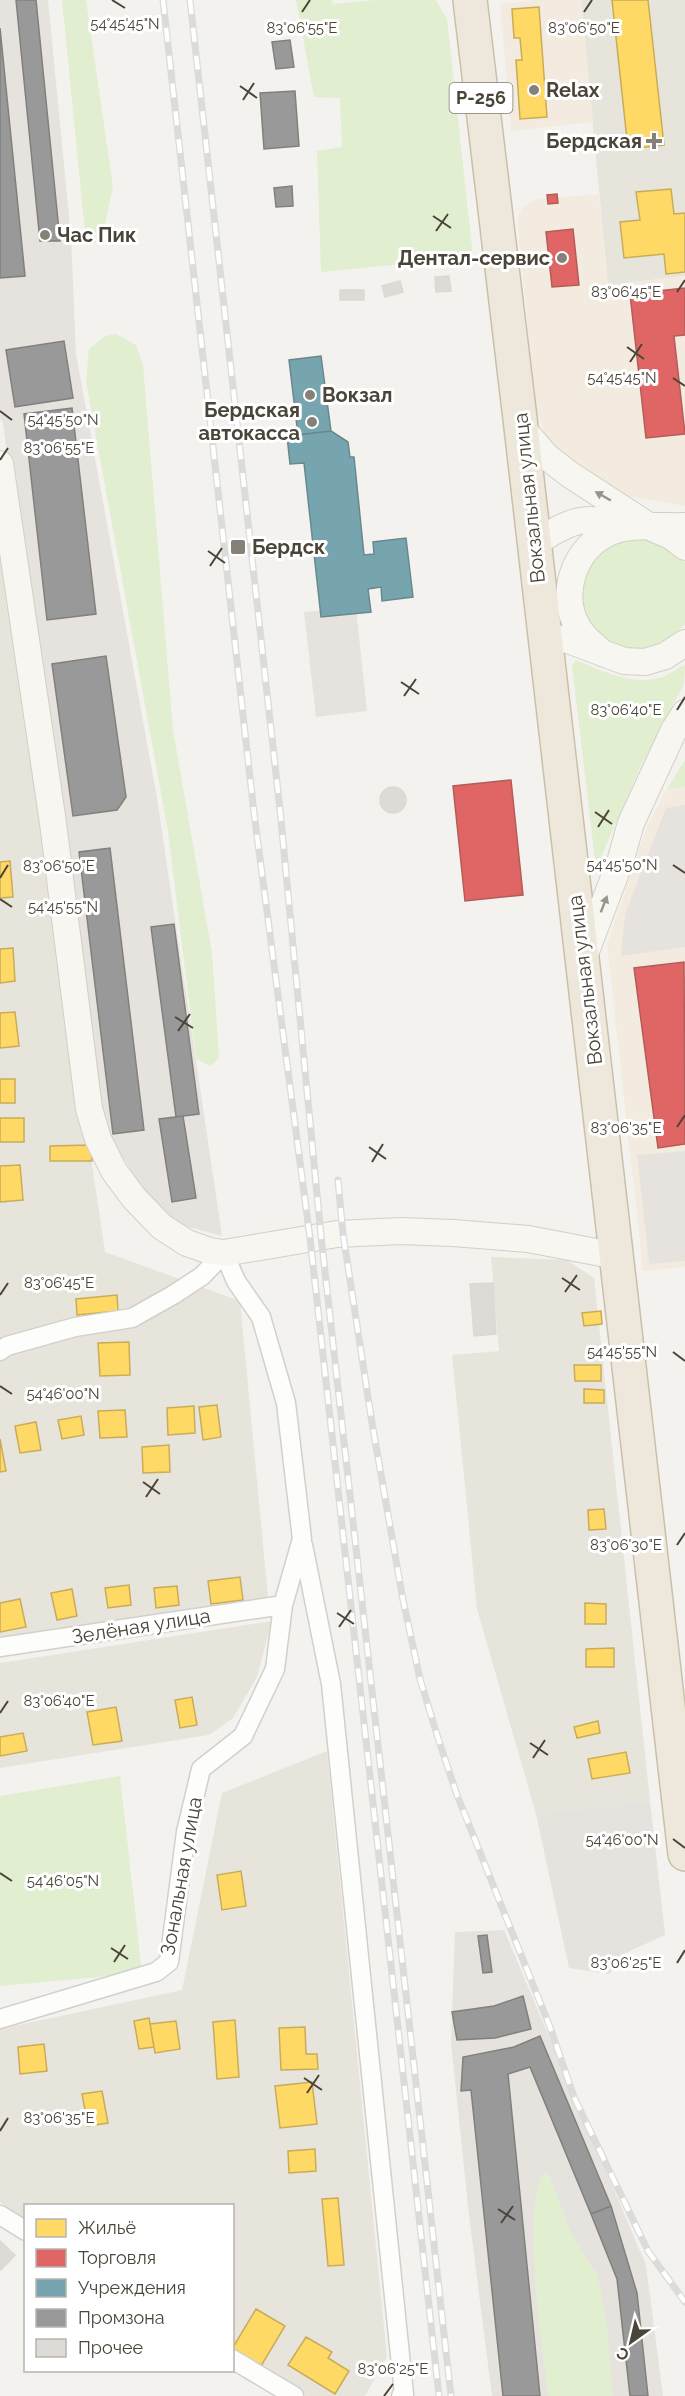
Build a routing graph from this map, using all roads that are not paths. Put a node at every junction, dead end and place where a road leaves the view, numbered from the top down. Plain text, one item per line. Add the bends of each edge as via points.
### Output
1 (470, 0) edge
2 (521, 427) junction
3 (0, 464) edge
4 (685, 526) edge
5 (626, 527) junction
6 (652, 528) junction
7 (534, 544) junction
8 (685, 547) edge
9 (552, 633) junction
10 (684, 643) edge
11 (604, 654) junction
12 (685, 713) edge
13 (583, 959) junction
14 (224, 1253) junction
15 (617, 1256) junction
16 (2, 1347) edge
17 (302, 1539) junction
18 (283, 1605) junction
19 (0, 1647) edge
20 (685, 1854) edge
21 (0, 2019) edge
22 (0, 2215) edge
23 (24, 2230) edge
24 (234, 2360) edge
25 (294, 2396) edge
26 (401, 2396) edge

1 - 2 highway, Вокзальная улица / Р-256
6 -> 2 street via 569,474 546,456
2 - 7 highway, Вокзальная улица / Р-256
3 - 14 street via 53,823 89,1109 114,1171 134,1198 162,1227 187,1243
4 - 6 street
5 - 6 street
5 - 7 street via 606,520 583,519 557,528
5 - 11 street via 592,543 572,574 569,592 578,628
6 - 8 street
7 - 9 highway, Вокзальная улица / Р-256
9 - 11 street
9 - 13 highway, Вокзальная улица / Р-256
10 - 11 street via 665,656 645,662 624,661
13 -> 12 street via 631,824
13 - 15 highway, Вокзальная улица / Р-256
14 - 15 street via 329,1235 401,1231 528,1239
14 - 16 street via 202,1276 132,1318 75,1327
14 - 17 street via 236,1281 261,1317 286,1403
15 - 20 highway, Вокзальная улица / Р-256
17 - 18 street, Зональная улица
17 - 26 street via 331,1684 404,2394
18 - 19 street, Зелёная улица
18 - 21 street, Зональная улица via 275,1669 243,1736 201,1769 186,1832 169,1962 156,1972
22 - 23 street
24 - 25 street

